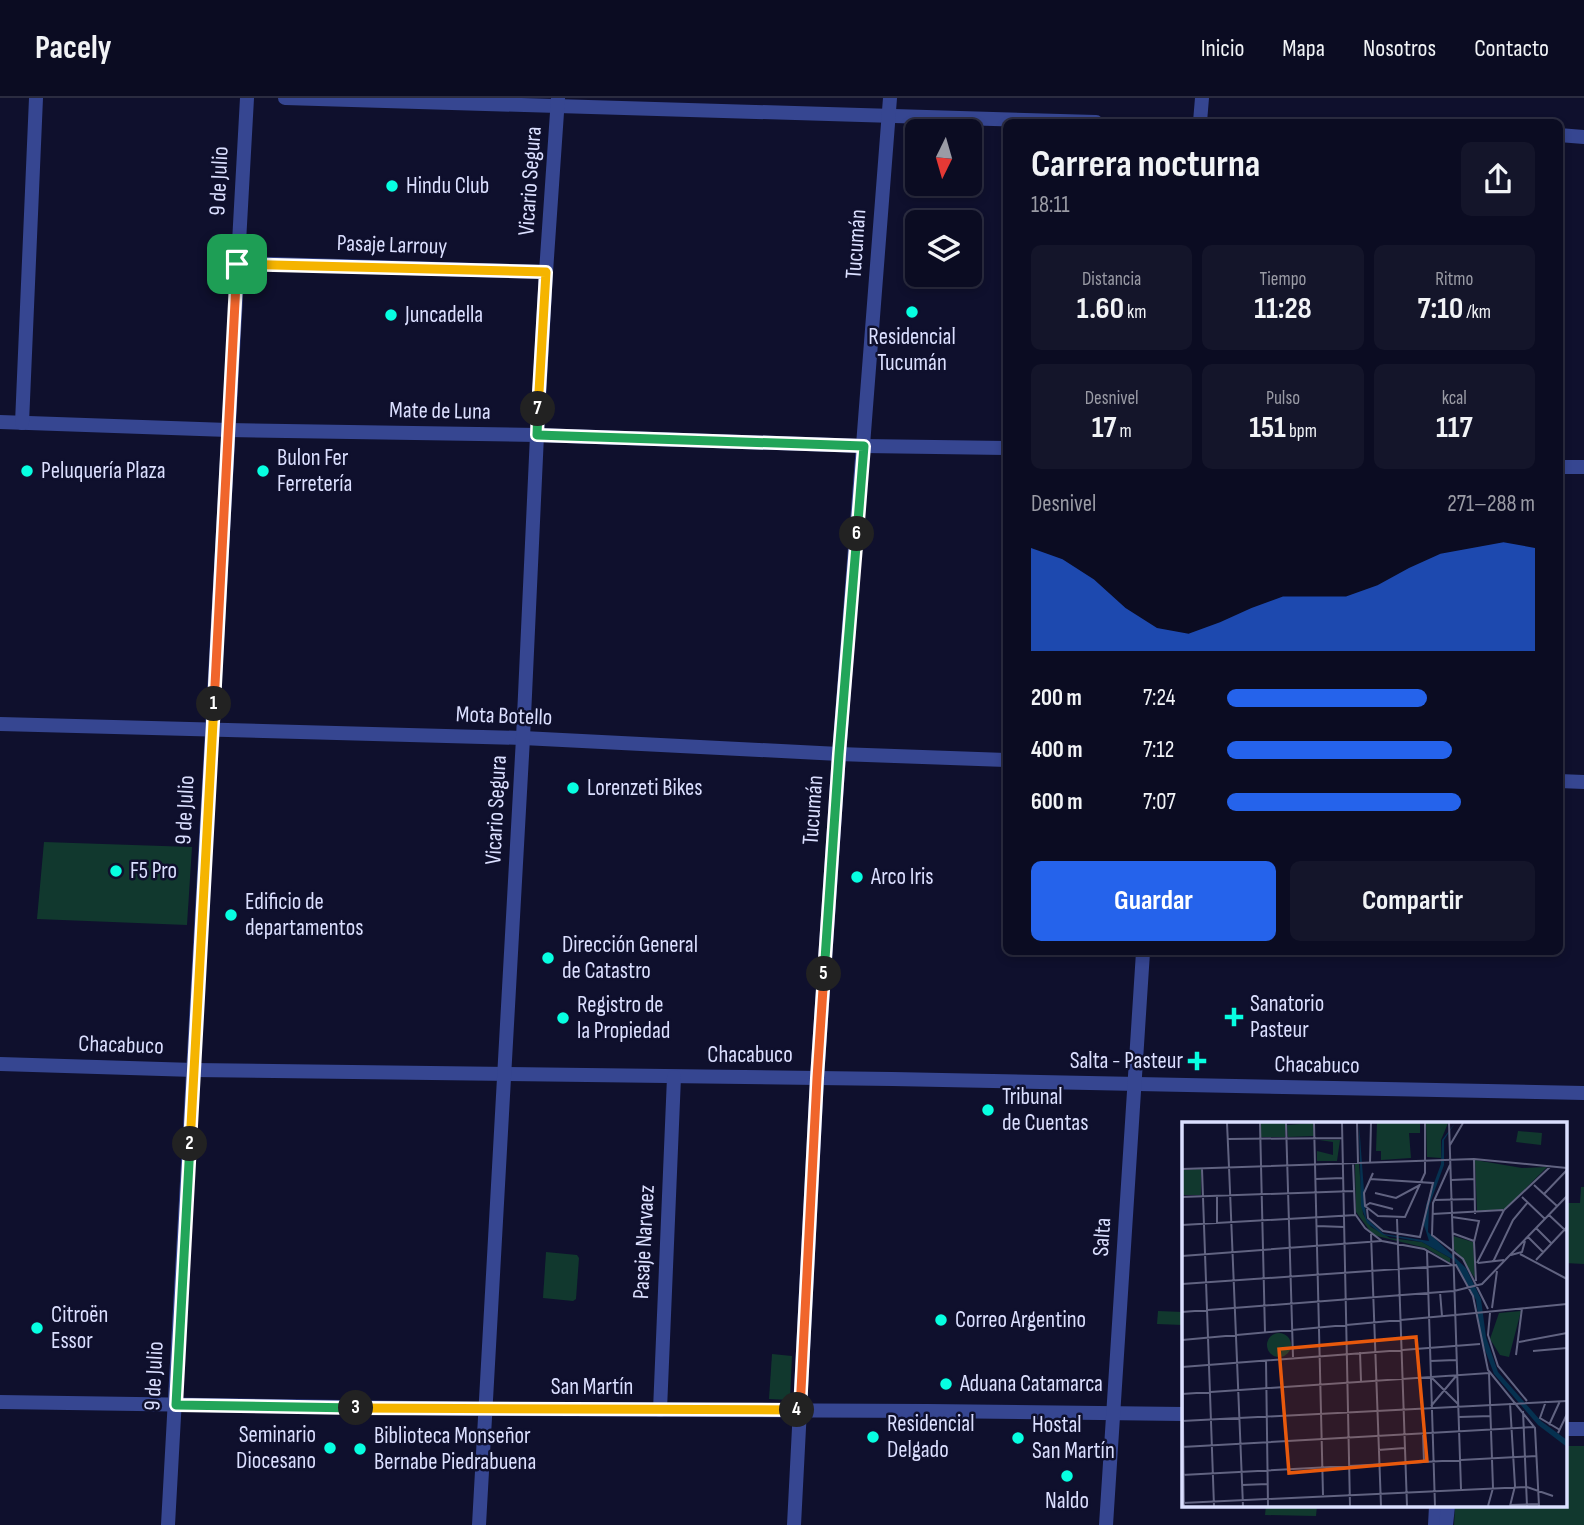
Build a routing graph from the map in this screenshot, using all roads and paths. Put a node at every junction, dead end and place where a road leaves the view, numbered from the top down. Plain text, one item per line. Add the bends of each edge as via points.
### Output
1 (36, 98) edge
2 (247, 98) edge
3 (285, 98) edge
4 (890, 98) edge
5 (1202, 98) edge
6 (558, 102) edge
7 (889, 115) junction
8 (1007, 119) edge
9 (1200, 119) edge
10 (1563, 135) edge
11 (1584, 137) edge
12 (237, 264) junction
13 (546, 272) junction
14 (0, 422) edge
15 (22, 423) junction
16 (228, 430) junction
17 (537, 435) junction
18 (864, 446) junction
19 (1003, 448) edge
20 (1563, 467) edge
21 (1584, 467) edge
22 (0, 724) edge
23 (212, 731) junction
24 (523, 738) junction
25 (839, 754) junction
26 (1003, 760) edge
27 (1563, 781) edge
28 (1584, 782) edge
29 (1143, 955) edge
30 (0, 1064) edge
31 (194, 1070) junction
32 (505, 1075) junction
33 (674, 1077) junction
34 (817, 1078) junction
35 (1135, 1084) junction
36 (1584, 1093) edge
37 (0, 1402) edge
38 (176, 1405) junction
39 (486, 1409) junction
40 (660, 1410) junction
41 (800, 1410) junction
42 (1112, 1414) junction
43 (1182, 1415) edge
44 (1566, 1429) edge
45 (1584, 1429) edge
46 (168, 1525) edge
47 (480, 1525) edge
48 (794, 1525) edge
49 (1106, 1525) edge

1 - 15 street
2 - 12 street, 9 de Julio
3 - 6 street
4 - 7 street, Tucumán
5 - 9 street
6 - 7 street
6 - 13 street, Vicario Segura
7 - 8 street
7 - 18 street, Tucumán
10 - 11 street
12 - 13 street, Pasaje Larrouy
12 - 16 street, 9 de Julio
13 - 17 street, Vicario Segura
14 - 15 street, Mate de Luna
15 - 16 street, Mate de Luna
16 - 17 street, Mate de Luna
16 - 23 street, 9 de Julio
17 - 18 street, Mate de Luna
17 - 24 street, Vicario Segura
18 - 19 street, Mate de Luna
18 - 25 street, Tucumán
20 - 21 street
22 - 23 street, Mota Botello
23 - 24 street, Mota Botello
23 - 31 street, 9 de Julio
24 - 25 street, Mota Botello
24 - 32 street, Vicario Segura
25 - 26 street, Mota Botello
25 - 34 street, Tucumán
27 - 28 street
29 - 35 street, Salta
30 - 31 street, Chacabuco
31 - 32 street, Chacabuco
31 - 38 street, 9 de Julio
32 - 33 street, Chacabuco
32 - 39 street, Vicario Segura
33 - 34 street, Chacabuco
33 - 40 street, Pasaje Narvaez
34 - 35 street, Chacabuco
34 - 41 street, Tucumán
35 - 36 street, Chacabuco
35 - 42 street, Salta
37 - 38 street, San Martín
38 - 39 street, San Martín
38 - 46 street, 9 de Julio
39 - 40 street, San Martín
39 - 47 street, Vicario Segura
40 - 41 street, San Martín
41 - 42 street, San Martín
41 - 48 street, Tucumán
42 - 43 street, San Martín
42 - 49 street, Salta
44 - 45 street

